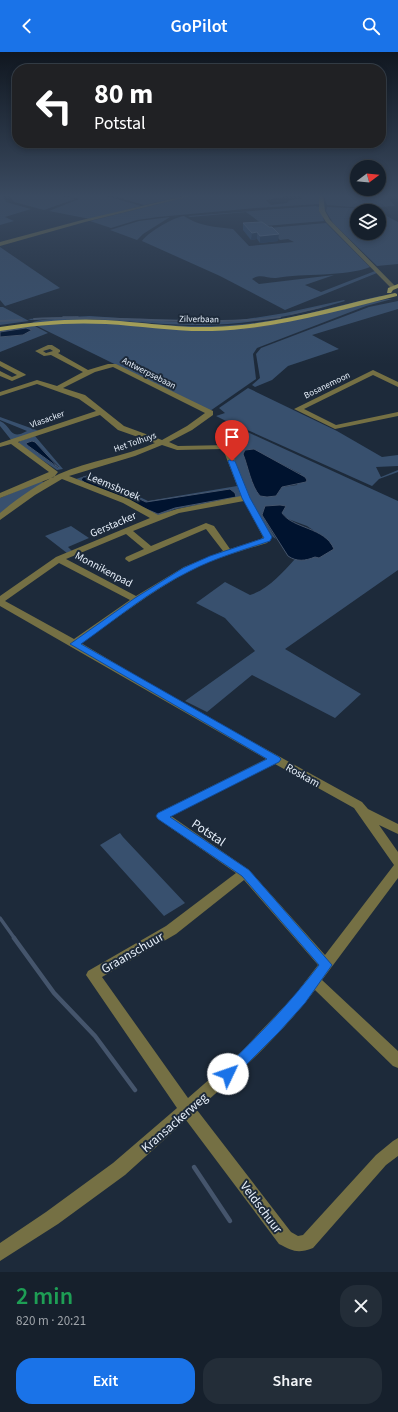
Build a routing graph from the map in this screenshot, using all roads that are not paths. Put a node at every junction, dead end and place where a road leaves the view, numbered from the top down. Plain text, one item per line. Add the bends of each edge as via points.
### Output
1 (357, 251) edge
2 (395, 291) edge
3 (0, 326) edge
4 (0, 329) edge
5 (52, 353) dead end
6 (0, 362) edge
7 (0, 373) edge
8 (89, 373) junction
9 (17, 377) junction
10 (29, 384) junction
11 (398, 385) edge
12 (57, 389) junction
13 (0, 394) edge
14 (101, 412) junction
15 (210, 413) joint
16 (398, 414) edge
17 (13, 442) junction
18 (164, 443) junction
19 (0, 445) edge
20 (57, 475) junction
21 (0, 496) edge
22 (246, 498) junction
23 (0, 517) edge
24 (157, 518) junction
25 (127, 530) junction
26 (150, 550) junction
27 (229, 553) junction
28 (59, 559) junction
29 (129, 559) dead end
30 (138, 600) junction
31 (0, 601) edge
32 (74, 644) junction
33 (276, 759) junction
34 (364, 812) junction
35 (398, 828) edge
36 (398, 862) edge
37 (398, 870) edge
38 (246, 873) junction
39 (326, 965) junction
40 (314, 981) junction
41 (398, 1061) edge
42 (188, 1110) junction
43 (398, 1146) edge
44 (0, 1253) edge

1 - 2 street
2 - 3 main road, Zilverbaan via 284,317 235,324 179,325 81,318
2 - 4 main road, Zilverbaan via 251,326 194,329 83,321
5 - 8 street
6 - 9 street via 23,375
7 - 9 street via 12,379
8 - 12 street, Antwerpsebaan
8 - 15 street, Antwerpsebaan via 114,365
9 - 10 street
10 - 12 street via 37,382
10 - 13 street
11 - 16 street, Bosanemoon via 373,372 298,409 335,427
12 - 14 street via 82,397
14 - 17 street, Vlasacker
14 - 18 street via 121,428
15 - 18 street, Het Tolhuys
17 - 19 street, Vlasacker
17 - 20 street, Leemsbroek
18 - 20 street, Het Tolhuys
18 - 22 street via 177,448 226,447
20 - 21 street
20 - 23 street
20 - 24 street, Leemsbroek via 126,502
22 - 24 street, Gerstacker via 177,511
22 - 27 street via 268,537
24 - 25 street, Gerstacker
25 - 26 street
25 - 28 street, Gerstacker
26 - 27 street via 206,526 211,528
26 - 29 street
27 - 30 street via 186,570
28 - 30 street, Monnikenpad
28 - 31 street, Gerstacker
30 - 32 street
31 - 32 street, Roskam
32 - 33 street, Roskam
33 - 34 street, Roskam via 358,805
33 - 38 street, Potstal via 162,816
34 - 35 street, Roskam
34 - 36 street
37 - 39 street, Kransackerweg
38 - 39 street, Potstal
38 - 42 street, Graanschuur via 171,930 93,975
39 - 40 street, Kransackerweg
40 - 41 street
40 - 42 street, Kransackerweg via 248,1056
42 - 43 street, Veldschuur via 285,1238 297,1244 308,1242 381,1160
42 - 44 street, Kransackerweg via 119,1169

